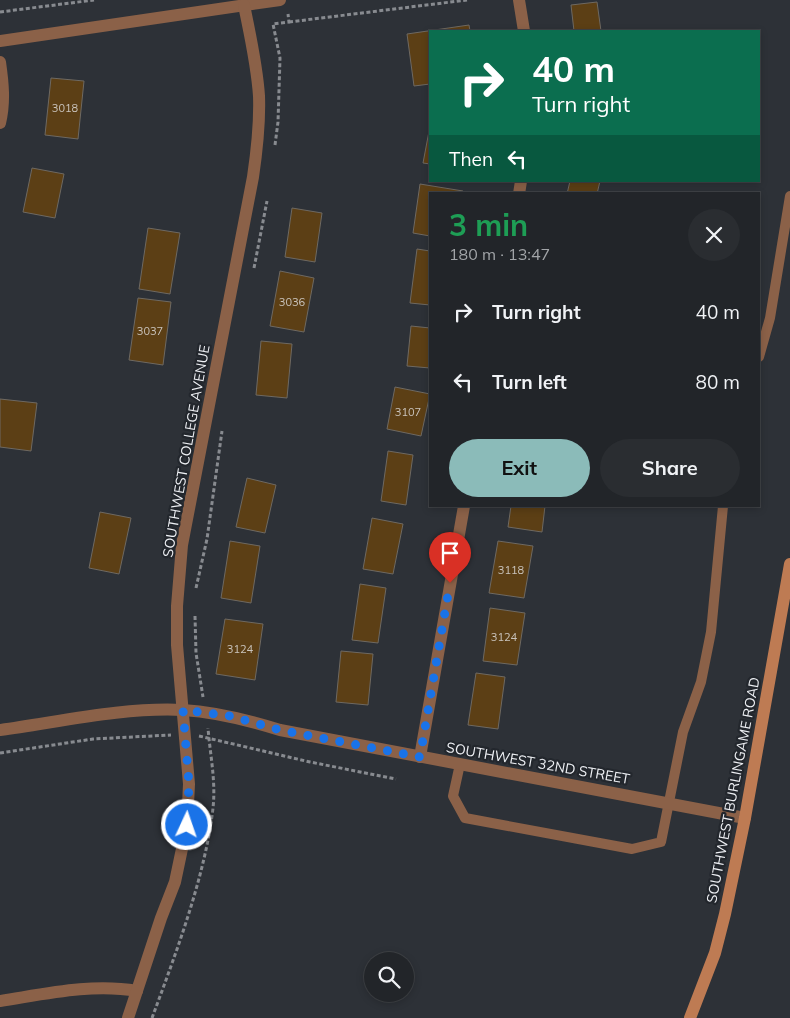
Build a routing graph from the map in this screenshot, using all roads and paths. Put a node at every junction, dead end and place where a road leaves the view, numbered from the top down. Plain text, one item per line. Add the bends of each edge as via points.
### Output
1 (94, 0) edge
2 (467, 0) edge
3 (519, 0) edge
4 (284, 4) edge
5 (244, 5) junction
6 (0, 12) edge
7 (289, 22) junction
8 (524, 30) edge
9 (0, 41) edge
10 (0, 62) edge
11 (0, 123) edge
12 (274, 149) dead end
13 (267, 195) dead end
14 (790, 196) edge
15 (253, 269) dead end
16 (760, 353) edge
17 (222, 430) dead end
18 (464, 507) edge
19 (722, 507) edge
20 (790, 564) edge
21 (194, 595) dead end
22 (195, 614) dead end
23 (183, 710) junction
24 (206, 712) junction
25 (0, 730) edge
26 (420, 757) junction
27 (460, 764) junction
28 (669, 803) junction
29 (745, 818) junction
30 (137, 991) junction
31 (0, 1001) edge
32 (128, 1018) edge
33 (152, 1018) edge
34 (690, 1018) edge

1 - 6 path
2 - 7 path
3 - 8 street
4 - 5 street
4 - 7 path
5 - 9 street
5 - 23 street, SOUTHWEST COLLEGE AVENUE via 259,97 258,144 182,545 177,645
7 - 12 path via 273,24 280,58
10 - 11 street via 4,85
13 - 15 path
14 - 16 lane via 770,318
17 - 21 path via 207,539
18 - 26 street
19 - 28 lane via 711,632 701,682 683,732
20 - 29 main road, SOUTHWEST BURLINGAME ROAD
22 - 24 path via 196,653
23 - 24 street, SOUTHWEST 32ND STREET
23 - 25 street, SOUTHWEST 32ND STREET via 127,712
23 - 30 street, SOUTHWEST COLLEGE AVENUE via 189,784 187,825 175,882
24 - 26 street, SOUTHWEST 32ND STREET
24 - 33 path via 213,808 201,870
26 - 27 street, SOUTHWEST 32ND STREET
27 - 28 street, SOUTHWEST 32ND STREET
27 - 28 lane via 453,796 465,818 632,849 661,842
28 - 29 street, SOUTHWEST 32ND STREET
29 - 34 main road, SOUTHWEST BURLINGAME ROAD via 717,946
30 - 31 street via 116,988 77,990
30 - 32 street, SOUTHWEST COLLEGE AVENUE

